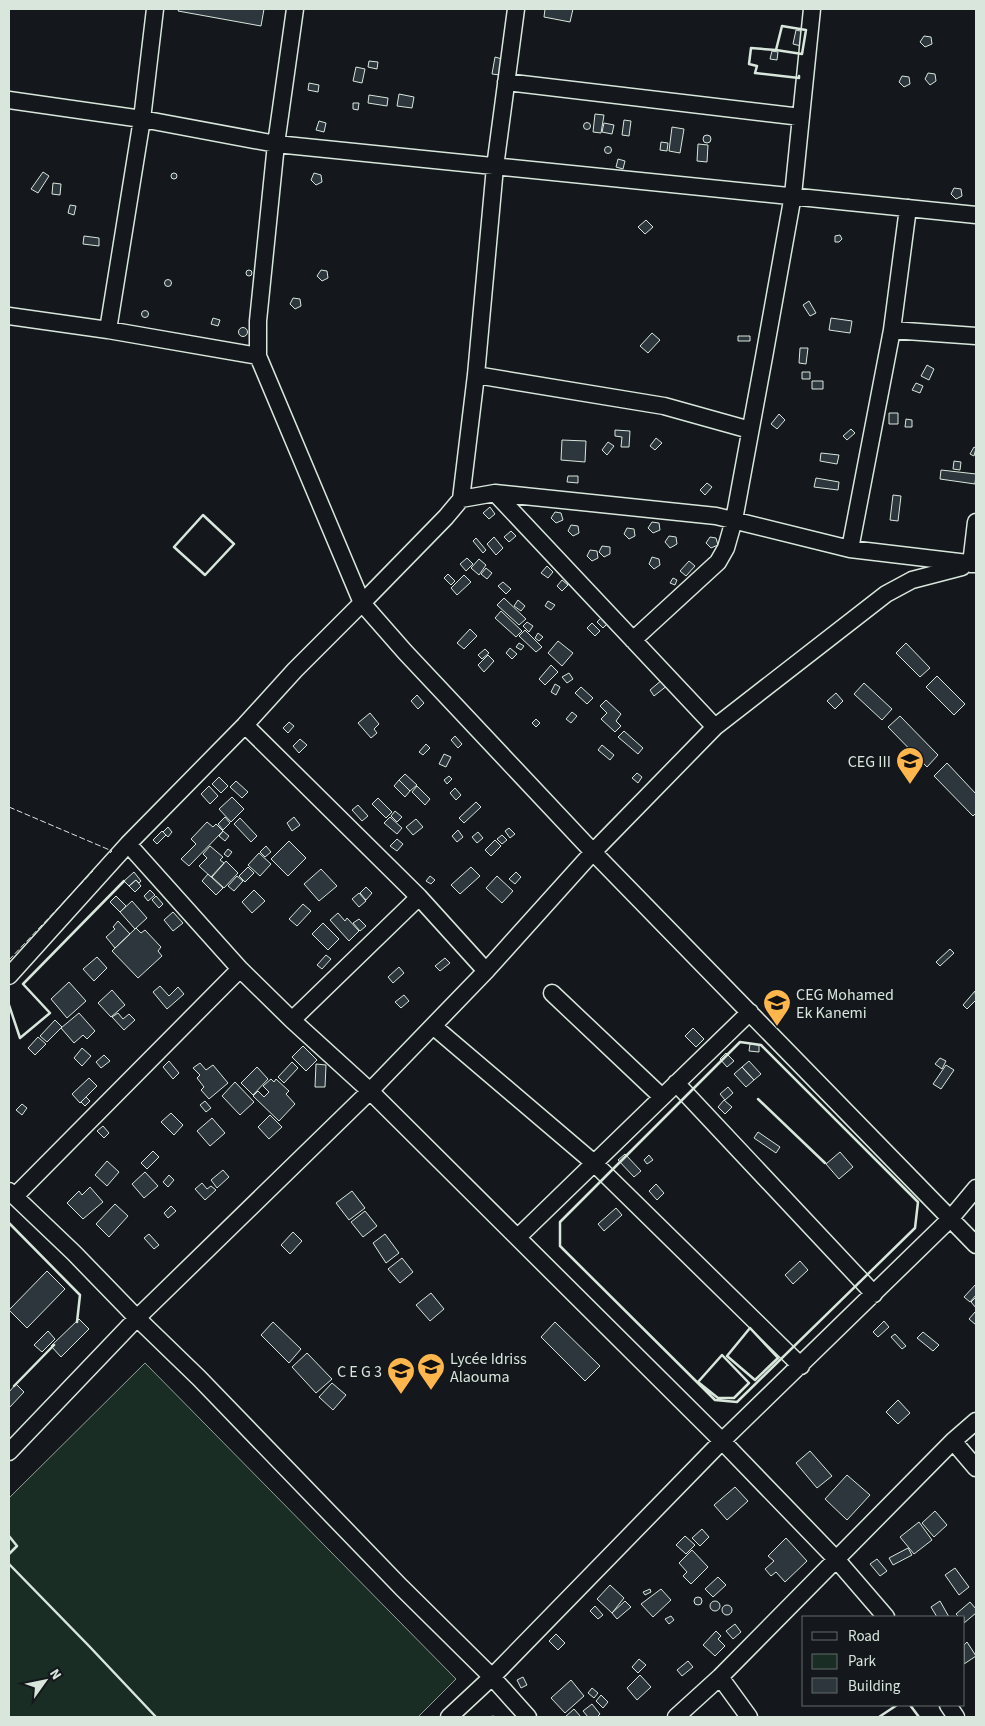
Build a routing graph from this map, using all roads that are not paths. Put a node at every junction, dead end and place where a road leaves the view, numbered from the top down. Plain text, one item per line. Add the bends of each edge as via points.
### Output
1 (155, 9) edge
2 (296, 9) edge
3 (516, 9) edge
4 (812, 9) edge
5 (506, 82) junction
6 (9, 100) edge
7 (801, 117) junction
8 (142, 119) junction
9 (276, 144) junction
10 (495, 167) junction
11 (793, 195) junction
12 (908, 208) junction
13 (976, 215) edge
14 (9, 316) edge
15 (108, 330) junction
16 (892, 330) junction
17 (976, 336) edge
18 (258, 356) junction
19 (476, 375) junction
20 (750, 430) junction
21 (495, 493) junction
22 (461, 499) junction
23 (734, 520) junction
24 (976, 522) edge
25 (850, 549) junction
26 (974, 564) edge
27 (362, 603) junction
28 (633, 640) junction
29 (245, 725) junction
30 (715, 727) junction
31 (128, 844) junction
32 (593, 852) junction
33 (418, 897) junction
34 (240, 969) junction
35 (486, 970) junction
36 (9, 976) edge
37 (552, 993) dead end
38 (750, 1012) junction
39 (292, 1020) junction
40 (433, 1026) junction
41 (676, 1083) junction
42 (370, 1091) junction
43 (662, 1097) junction
44 (594, 1163) junction
45 (976, 1188) edge
46 (12, 1194) edge
47 (951, 1218) junction
48 (518, 1237) junction
49 (976, 1245) edge
50 (874, 1294) junction
51 (137, 1318) junction
52 (801, 1366) junction
53 (976, 1421) edge
54 (722, 1441) junction
55 (953, 1441) junction
56 (9, 1452) edge
57 (976, 1468) edge
58 (836, 1559) junction
59 (885, 1616) edge
60 (720, 1676) junction
61 (492, 1677) junction
62 (949, 1706) edge
63 (450, 1717) edge
64 (528, 1717) edge
65 (676, 1717) edge
66 (749, 1717) edge
67 (956, 1717) edge

1 - 8 street
2 - 9 street
3 - 5 street
4 - 7 street
5 - 7 street
5 - 10 street
6 - 8 street
7 - 11 street
8 - 9 street
8 - 15 street
9 - 10 street
9 - 18 street via 258,320
10 - 11 street
10 - 19 street
11 - 12 street
11 - 20 street
12 - 13 street
12 - 16 street
14 - 15 street
15 - 18 street
16 - 17 street
16 - 25 street
18 - 27 street
19 - 20 street via 664,406
19 - 22 street
20 - 23 street
21 - 22 street
21 - 23 street
21 - 28 street
22 - 27 street
23 - 25 street
23 - 28 street via 718,562
24 - 26 street
25 - 26 street
26 - 30 street via 912,580 886,594
27 - 29 street
27 - 32 street
28 - 30 street
29 - 31 street
29 - 33 street
30 - 32 street
31 - 34 street
31 - 36 street
32 - 35 street
32 - 38 street
33 - 35 street
33 - 39 street
34 - 39 street
34 - 46 street
35 - 40 street
37 - 43 street
38 - 41 street
38 - 47 street
39 - 42 street
40 - 42 street
40 - 44 street
41 - 43 street
41 - 50 street
42 - 48 street
42 - 51 street
43 - 44 street
44 - 48 street
44 - 52 street
45 - 47 street
46 - 51 street
47 - 49 street
47 - 50 street
48 - 54 street
50 - 52 street
51 - 56 street
51 - 61 street
52 - 54 street
53 - 55 street
54 - 58 street
54 - 61 street
55 - 57 street
55 - 58 street
58 - 59 street
58 - 60 street
60 - 65 street
60 - 66 street
61 - 63 street
61 - 64 street
62 - 67 street

